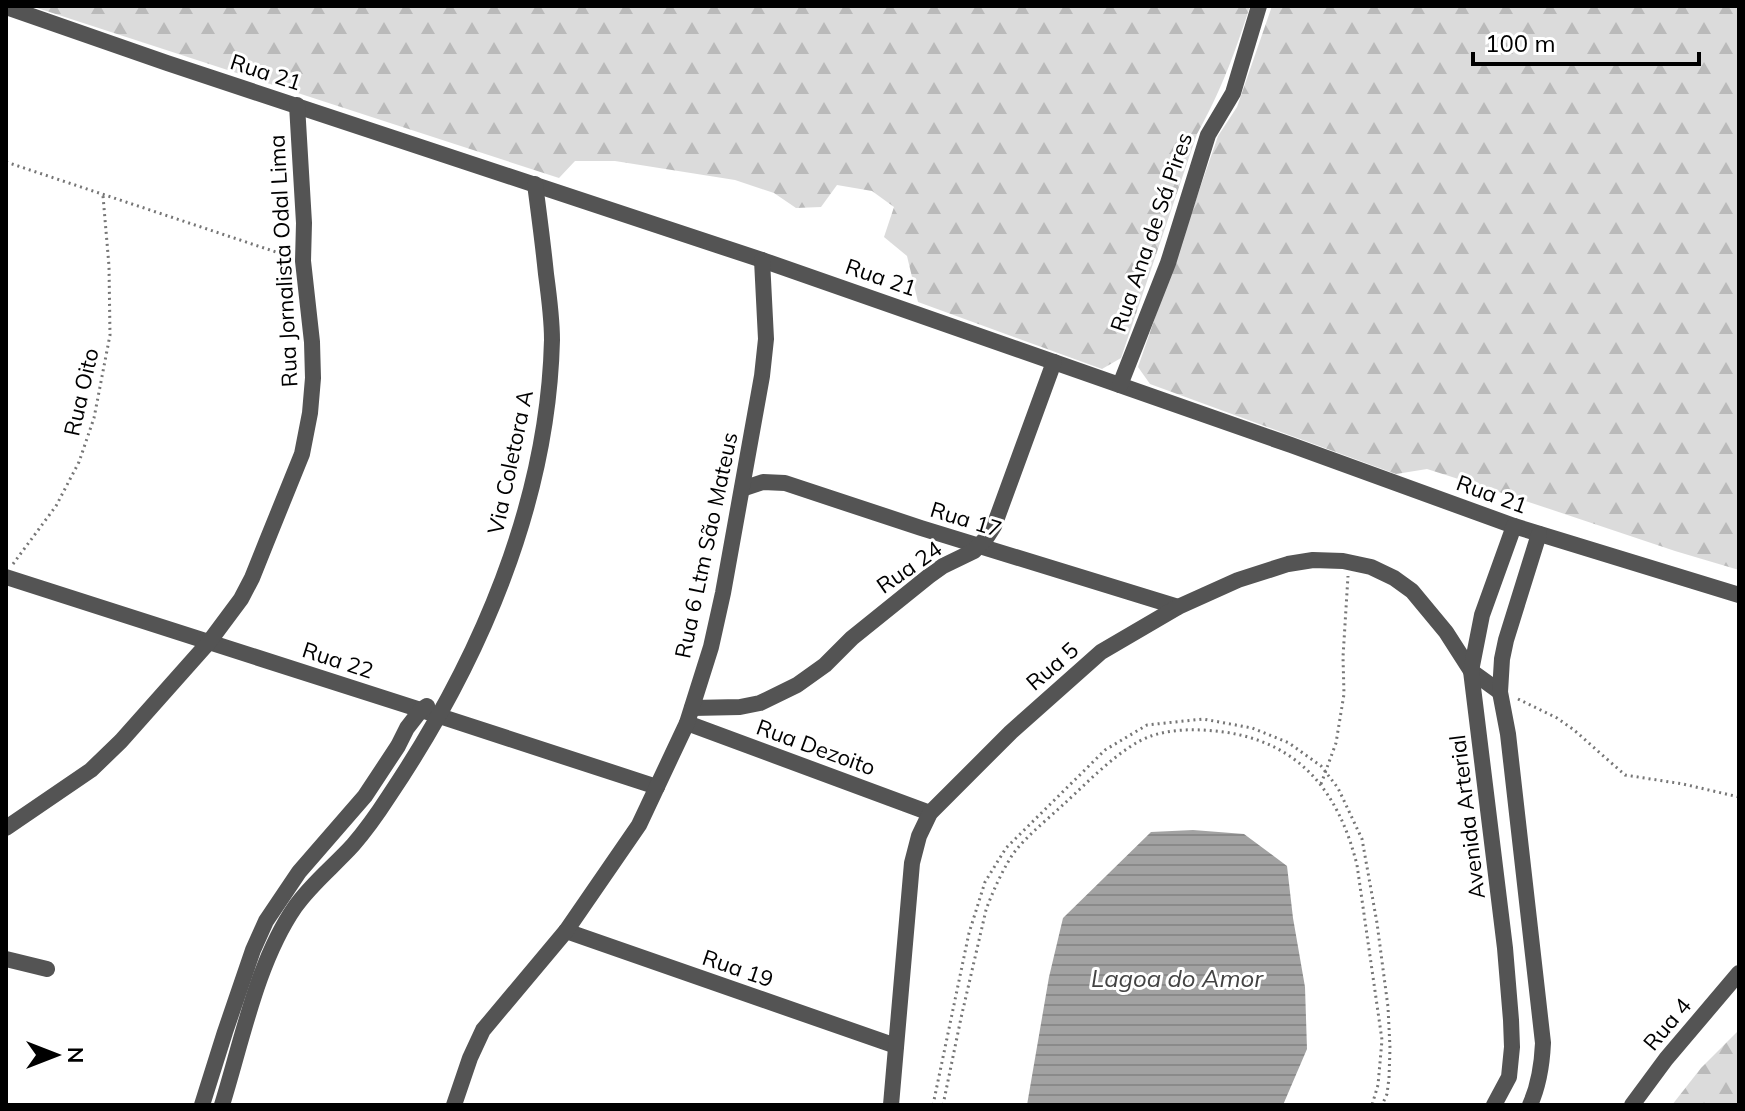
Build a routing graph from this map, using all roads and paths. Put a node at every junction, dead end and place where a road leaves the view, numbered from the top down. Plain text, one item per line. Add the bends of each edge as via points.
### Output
1 (1259, 6) edge
2 (6, 7) edge
3 (297, 105) junction
4 (6, 162) edge
5 (535, 184) junction
6 (103, 196) junction
7 (762, 260) junction
8 (303, 261) junction
9 (1054, 362) junction
10 (1120, 385) junction
11 (742, 489) junction
12 (1514, 526) junction
13 (1539, 534) junction
14 (979, 546) junction
15 (1349, 562) junction
16 (6, 575) edge
17 (1739, 595) edge
18 (1178, 607) junction
19 (209, 642) junction
20 (1471, 671) junction
21 (1500, 692) junction
22 (429, 713) junction
23 (690, 716) junction
24 (1326, 773) junction
25 (1321, 784) junction
26 (657, 787) junction
27 (1739, 797) edge
28 (930, 813) junction
29 (6, 828) edge
30 (566, 931) junction
31 (6, 959) edge
32 (47, 969) dead end
33 (1739, 973) edge
34 (896, 1046) junction
35 (202, 1105) edge
36 (222, 1105) edge
37 (454, 1105) edge
38 (891, 1105) edge
39 (933, 1105) edge
40 (943, 1105) edge
41 (1372, 1105) edge
42 (1382, 1105) edge
43 (1494, 1105) edge
44 (1530, 1105) edge
45 (1632, 1105) edge

1 - 10 street, Rua Ana de Sá Pires via 1233,93 1208,135 1168,263
2 - 3 street, Rua 21
3 - 5 street, Rua 21
3 - 8 street, Rua Jornalista Odal Lima
4 - 6 path
5 - 7 street, Rua 21
5 - 22 street, Via Coletora A via 551,314 545,420 522,522 490,613 452,689
6 - 8 path
6 - 16 path, Rua Oito via 110,335 94,418 56,506
7 - 9 street, Rua 21
7 - 11 street, Rua 6 Ltm São Mateus via 766,339
8 - 19 street, Rua Jornalista Odal Lima via 313,378 304,445 252,578
9 - 10 street, Rua 21
9 - 14 street via 994,526
10 - 12 street, Rua 21
11 - 14 street, Rua 17 via 763,482 785,483
11 - 23 street, Rua 6 Ltm São Mateus via 711,647
12 - 13 street, Rua 21
12 - 20 street, Avenida Arterial via 1482,615
13 - 17 street, Rua 21
13 - 21 street via 1506,640
14 - 18 street, Rua 17
14 - 23 street, Rua 24 via 929,576 797,685 760,703
15 - 18 street, Rua 5 via 1288,564
15 - 20 street, Rua 5 via 1371,567 1412,591
15 - 24 path via 1344,694
16 - 19 street, Rua 22
18 - 28 street, Rua 5 via 1080,669
19 - 22 street, Rua 22
19 - 29 street, Rua Jornalista Odal Lima via 91,770
20 - 21 street
20 - 43 street, Avenida Arterial via 1511,1020 1509,1077
21 - 27 path via 1557,718 1625,775
21 - 44 street via 1543,1043
22 - 26 street, Rua 22
22 - 35 street, Via Coletora A via 407,728 365,796 299,872 266,921
22 - 36 street, Via Coletora A via 388,797 289,917 262,972
23 - 26 street, Rua 6 Ltm São Mateus
23 - 28 street, Rua Dezoito
24 - 25 path
24 - 39 path via 1289,743 1252,728 1203,719 1147,725 1105,750 1006,848 985,882 969,933
24 - 42 path via 1362,839 1377,923 1390,1048
25 - 40 path via 1290,757 1260,741 1198,729 1149,736 1113,759 1016,850 991,895
25 - 41 path via 1344,823 1357,865 1382,1040
26 - 30 street, Rua 6 Ltm São Mateus via 639,825
28 - 34 street, Rua 5 via 912,863
30 - 34 street, Rua 19
30 - 37 street, Rua 6 Ltm São Mateus via 483,1030
31 - 32 street
33 - 45 street, Rua 4
34 - 38 street, Rua 5

